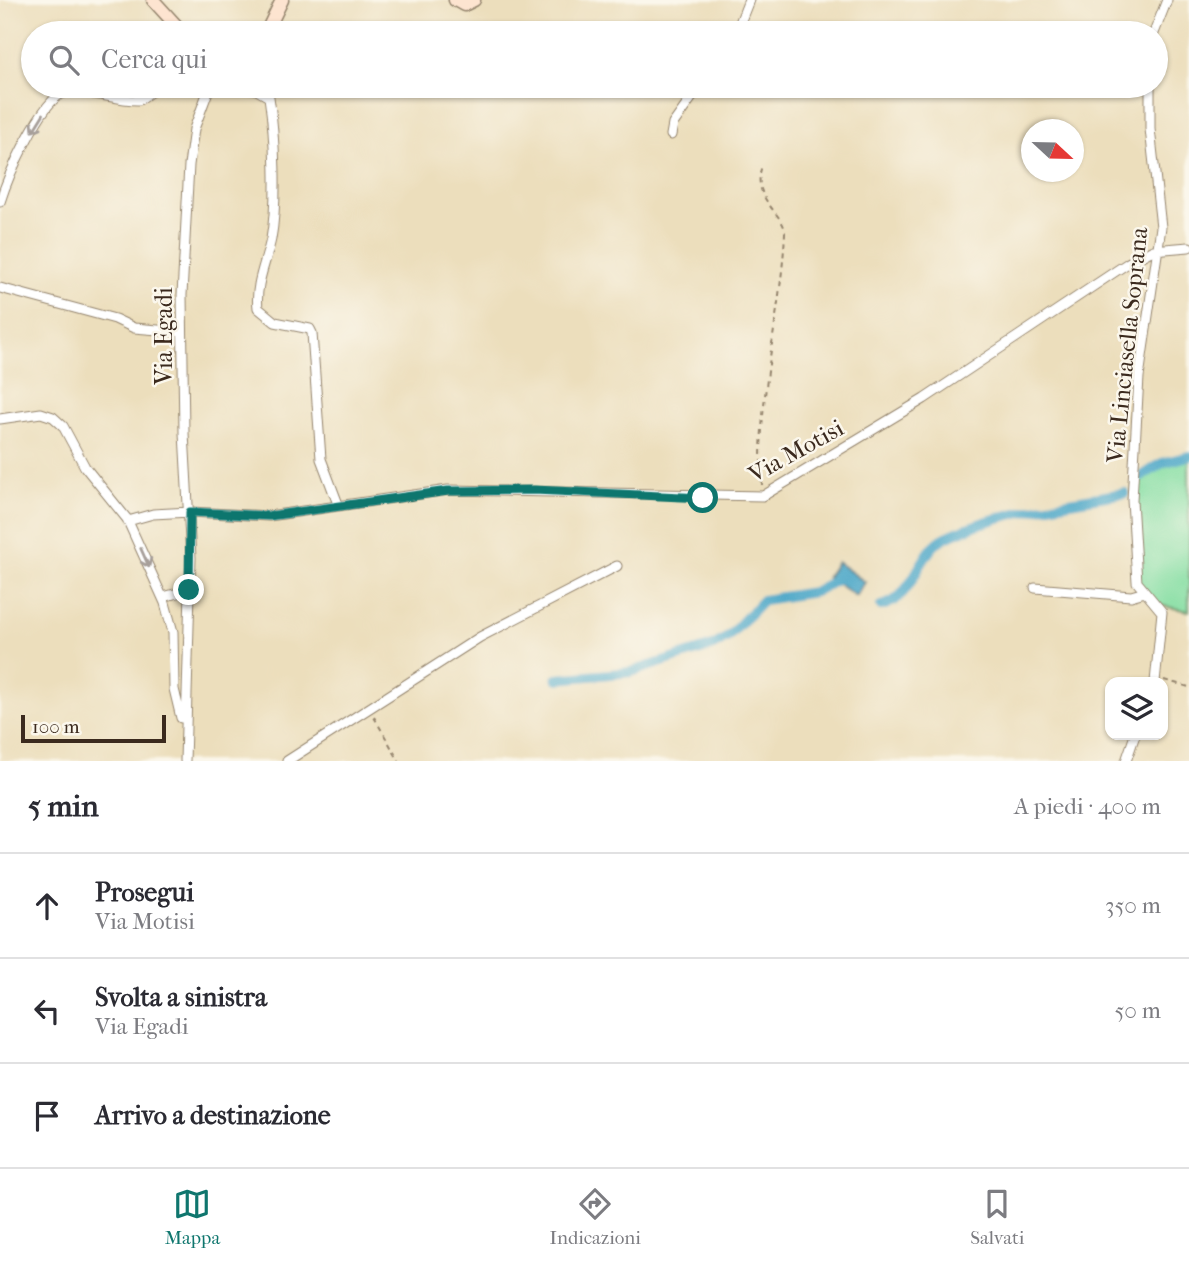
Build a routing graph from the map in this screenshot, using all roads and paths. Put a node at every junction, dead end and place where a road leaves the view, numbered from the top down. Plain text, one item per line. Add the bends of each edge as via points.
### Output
1 (153, 0) edge
2 (282, 0) edge
3 (455, 0) edge
4 (474, 0) edge
5 (749, 0) edge
6 (1167, 0) edge
7 (172, 21) edge
8 (272, 21) edge
9 (741, 21) edge
10 (1159, 21) edge
11 (52, 98) edge
12 (120, 98) edge
13 (142, 98) edge
14 (206, 98) edge
15 (269, 98) edge
16 (691, 98) edge
17 (1150, 98) edge
18 (671, 135) dead end
19 (762, 166) dead end
20 (0, 202) edge
21 (1189, 247) edge
22 (1158, 249) junction
23 (0, 288) edge
24 (182, 332) junction
25 (0, 419) edge
26 (763, 496) junction
27 (338, 504) junction
28 (190, 512) junction
29 (128, 520) junction
30 (617, 566) dead end
31 (1035, 588) dead end
32 (189, 590) junction
33 (1145, 592) junction
34 (163, 597) junction
35 (1155, 677) edge
36 (1168, 683) edge
37 (1189, 687) edge
38 (369, 707) junction
39 (184, 727) junction
40 (1133, 740) edge
41 (185, 761) edge
42 (287, 761) edge
43 (399, 761) edge
44 (1126, 761) edge

1 - 7 main road
2 - 8 main road
3 - 4 main road via 464,5
5 - 9 street
6 - 10 street
11 -> 20 street via 13,162
13 -> 12 street
14 - 24 street, Via Egadi via 194,129 189,165
15 - 27 street via 274,211 256,296 258,308 275,322 313,333 321,458
16 - 18 street via 673,124
17 - 22 street, Via Linciasella Soprana via 1161,226
19 - 26 path via 759,184 785,232 770,352
21 - 22 street
22 - 26 street, Via Motisi via 1128,263 924,399
22 - 33 street, Via Linciasella Soprana via 1139,377 1132,500 1137,582
23 - 24 street via 134,328
24 - 28 street, Via Egadi
25 - 29 street via 41,413 52,417 63,426 85,467
26 - 27 street, Via Motisi via 470,490
27 - 28 street, Via Motisi via 269,516
28 - 29 street, Via Motisi
28 - 32 street, Via Egadi
29 -> 34 street
30 - 38 street via 480,637
31 - 33 street via 1131,596
32 - 34 street
32 - 39 street, Via Egadi
33 - 35 street, Via Linciasella Soprana via 1162,612
34 - 39 street via 173,632 174,689
36 - 37 path
38 - 42 street
38 - 43 path
39 - 41 street
40 - 44 street

